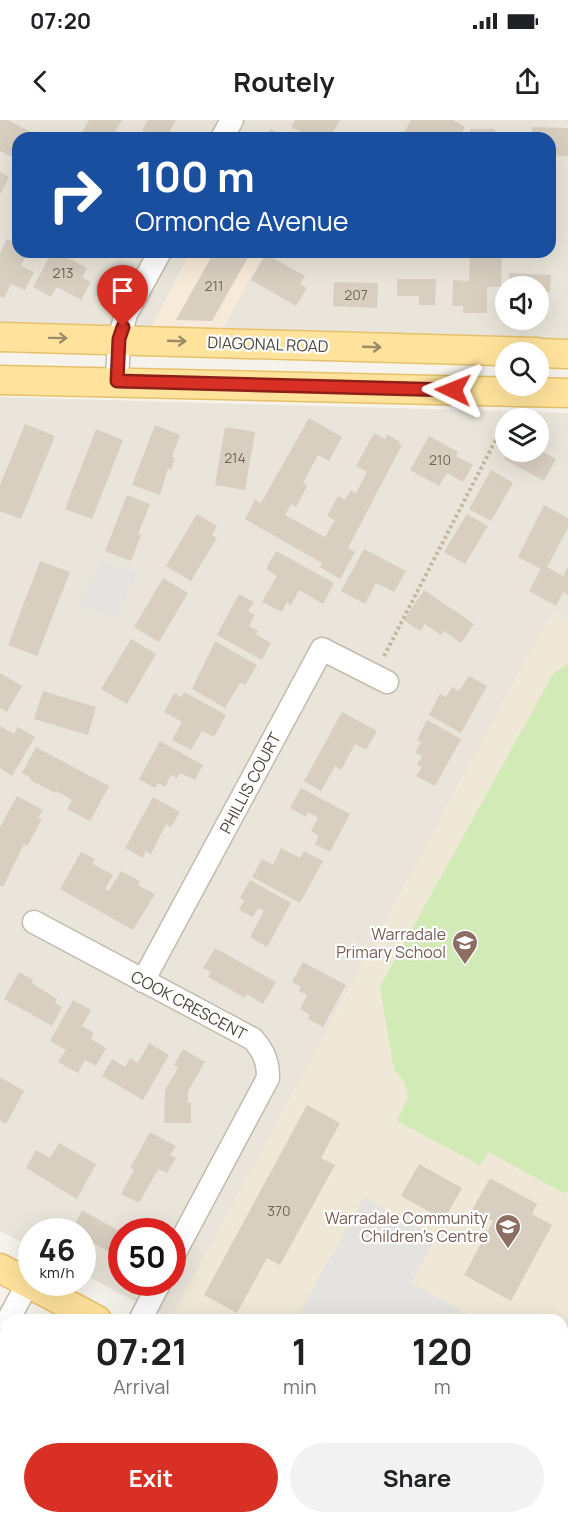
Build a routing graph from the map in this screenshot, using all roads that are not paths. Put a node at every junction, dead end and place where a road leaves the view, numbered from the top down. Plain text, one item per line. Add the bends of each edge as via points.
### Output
1 (157, 258) edge
2 (0, 337) edge
3 (119, 339) junction
4 (495, 352) edge
5 (549, 353) edge
6 (568, 354) edge
7 (0, 380) edge
8 (117, 381) junction
9 (495, 388) edge
10 (549, 391) edge
11 (568, 393) edge
12 (380, 679) road end
13 (34, 922) dead end
14 (143, 981) junction
15 (186, 1232) edge
16 (0, 1268) edge
17 (18, 1278) edge
18 (21, 1296) edge
19 (52, 1296) edge
20 (153, 1296) edge
21 (11, 1314) edge
22 (86, 1314) edge
23 (143, 1314) edge

1 - 3 street via 126,314
2 -> 3 main road, DIAGONAL ROAD
3 -> 4 main road, DIAGONAL ROAD
3 - 8 street
5 - 6 main road, DIAGONAL ROAD
7 - 8 main road
8 - 9 main road
10 - 11 main road
12 - 14 street, PHILLIS COURT via 322,649
13 - 14 street, COOK CRESCENT
14 - 15 street, COOK CRESCENT via 253,1039 268,1064 268,1078
16 - 17 main road
18 - 21 street
19 - 22 main road
20 - 23 street

